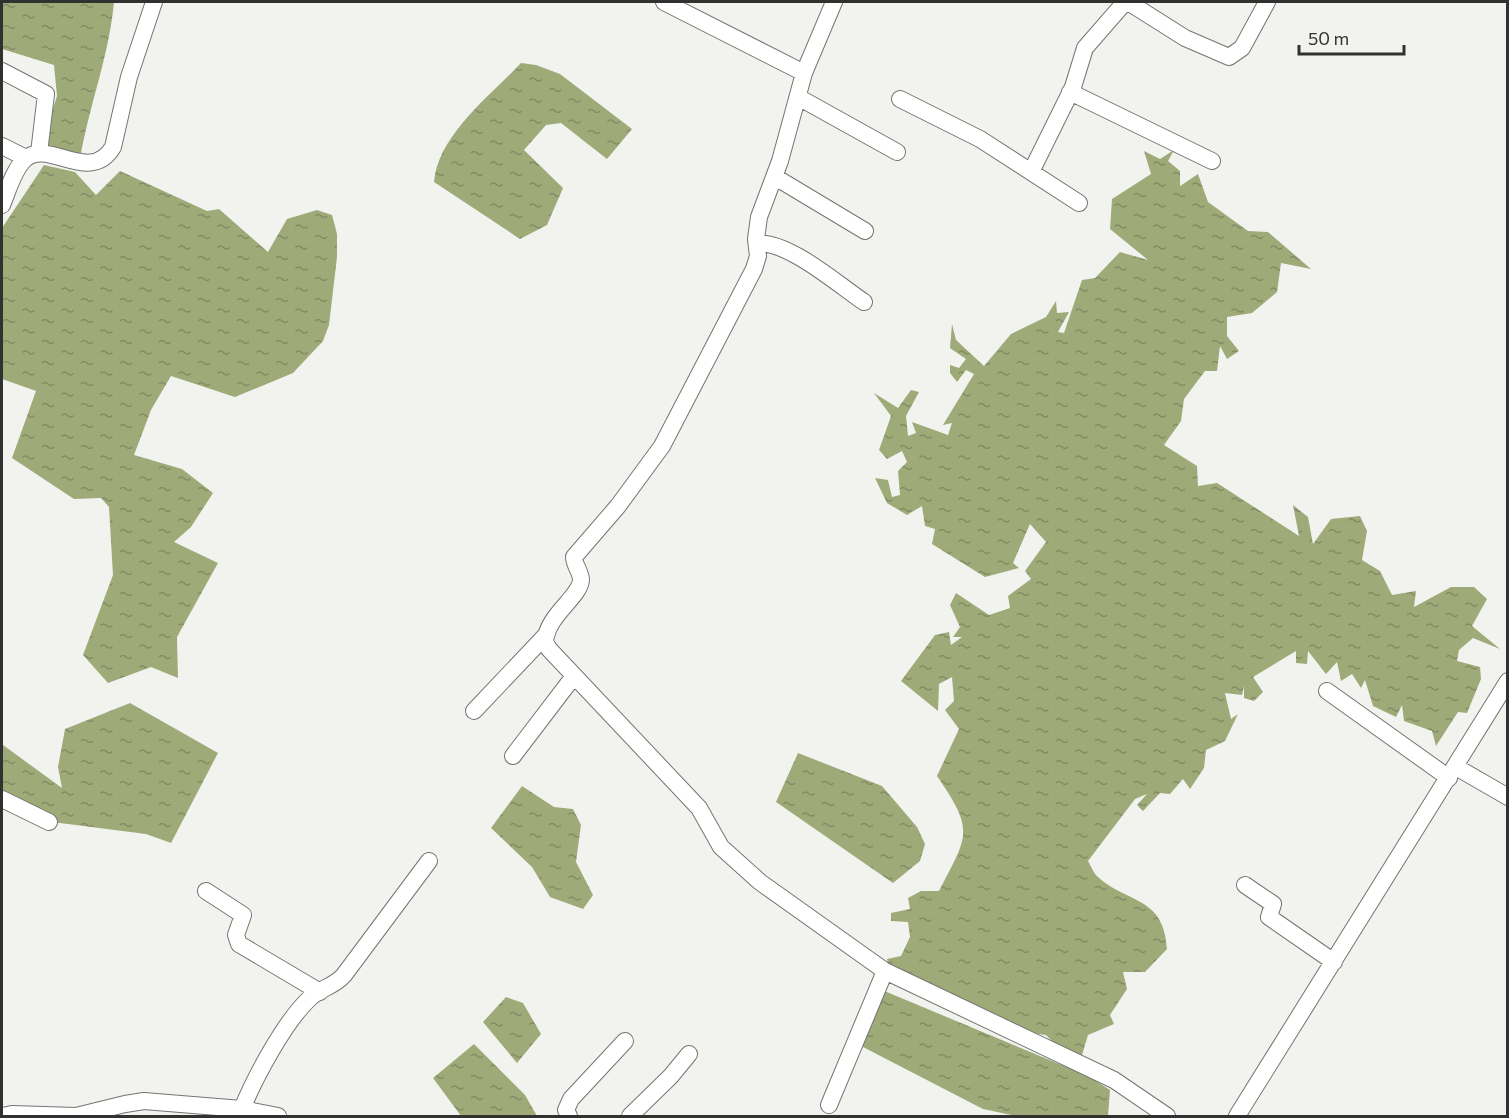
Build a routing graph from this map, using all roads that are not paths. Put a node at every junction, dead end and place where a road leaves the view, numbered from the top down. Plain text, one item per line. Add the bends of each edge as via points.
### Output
1 (154, 2) edge
2 (664, 2) edge
3 (834, 2) edge
4 (1127, 2) edge
5 (1267, 2) edge
6 (2, 70) edge
7 (804, 73) junction
8 (1070, 92) junction
9 (798, 98) junction
10 (900, 99) dead end
11 (2, 146) edge
12 (897, 152) dead end
13 (33, 155) junction
14 (1212, 161) dead end
15 (1031, 172) junction
16 (775, 177) junction
17 (1079, 203) dead end
18 (2, 205) edge
19 (865, 231) dead end
20 (757, 244) junction
21 (864, 302) dead end
22 (546, 635) junction
23 (574, 676) junction
24 (1508, 681) edge
25 (1327, 691) dead end
26 (474, 711) dead end
27 (513, 756) dead end
28 (1453, 773) junction
29 (1508, 797) edge
30 (2, 799) edge
31 (49, 822) dead end
32 (429, 861) dead end
33 (1245, 885) dead end
34 (206, 891) dead end
35 (1334, 962) junction
36 (885, 971) junction
37 (320, 992) junction
38 (625, 1041) dead end
39 (689, 1054) dead end
40 (829, 1105) dead end
41 (242, 1108) junction
42 (194, 1111) edge
43 (2, 1116) edge
44 (278, 1116) edge
45 (569, 1116) edge
46 (630, 1116) edge
47 (1167, 1116) edge
48 (1237, 1116) edge

1 - 13 street via 108,155 84,162
2 - 7 street
3 - 7 street
4 - 5 street via 1185,38 1229,57 1242,48
4 - 8 street via 1085,48
6 - 13 street via 46,94
7 - 9 street
8 - 14 street
8 - 15 street
9 - 12 street
9 - 16 street
10 - 15 street via 980,139
11 - 13 street
13 - 18 street via 15,174
15 - 17 street
16 - 19 street
16 - 20 street via 759,216
20 - 21 street via 768,244 792,254
20 - 22 street via 754,269 662,446 574,557 579,585
22 - 23 street via 549,649
22 - 26 street
23 - 27 street
23 - 36 street via 699,808 721,847 760,882
24 - 28 street
25 - 28 street
28 - 29 street
28 - 35 street
30 - 31 street
32 - 37 street via 344,975
33 - 35 street via 1273,904 1269,917
34 - 37 street via 243,915 236,938 239,944
35 - 48 street
36 - 40 street
36 - 47 street via 1114,1080
37 - 41 street via 307,1000 268,1056
38 - 45 street via 571,1099 566,1110
39 - 46 street
41 - 42 street
41 - 44 street
42 - 43 street via 144,1101 76,1116

